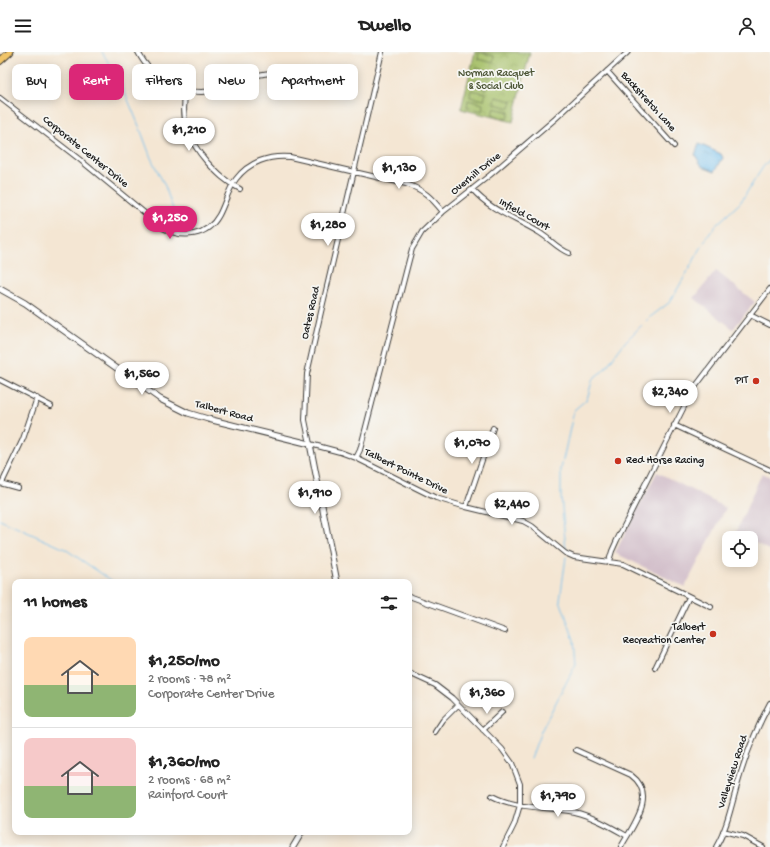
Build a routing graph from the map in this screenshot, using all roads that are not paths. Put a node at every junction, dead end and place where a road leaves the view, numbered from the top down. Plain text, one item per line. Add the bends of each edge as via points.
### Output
1 (10, 52) edge
2 (138, 52) edge
3 (382, 52) edge
4 (628, 52) edge
5 (0, 61) edge
6 (146, 64) edge
7 (607, 71) junction
8 (267, 74) edge
9 (196, 92) edge
10 (0, 98) edge
11 (185, 100) edge
12 (674, 146) dead end
13 (354, 171) junction
14 (232, 186) junction
15 (472, 189) junction
16 (240, 190) dead end
17 (443, 212) junction
18 (569, 253) dead end
19 (0, 289) edge
20 (770, 289) edge
21 (750, 315) junction
22 (770, 325) edge
23 (0, 380) edge
24 (37, 398) junction
25 (51, 406) dead end
26 (674, 425) junction
27 (493, 428) dead end
28 (310, 444) junction
29 (356, 458) junction
30 (770, 470) edge
31 (1, 483) edge
32 (18, 488) dead end
33 (466, 507) junction
34 (610, 561) junction
35 (336, 579) edge
36 (412, 597) edge
37 (689, 597) junction
38 (711, 607) dead end
39 (505, 631) dead end
40 (655, 668) dead end
41 (412, 675) edge
42 (770, 703) edge
43 (458, 705) junction
44 (502, 712) dead end
45 (483, 730) junction
46 (435, 732) dead end
47 (576, 750) dead end
48 (492, 796) dead end
49 (520, 805) junction
50 (723, 831) junction
51 (300, 835) edge
52 (627, 836) junction
53 (294, 847) edge
54 (503, 847) edge
55 (621, 847) edge
56 (716, 847) edge
57 (763, 847) edge

1 - 5 main road
2 - 6 street
3 - 13 street, Oates Road
4 - 7 street, Overhill Drive
7 - 12 street, Backstretch Lane
7 - 15 street, Overhill Drive
8 - 9 street via 257,75 218,90
10 - 14 street, Corporate Center Drive via 170,232 194,234 203,231 220,214
11 - 14 street via 186,130 200,154 218,175
13 - 14 street, Corporate Center Drive via 280,156 254,163 243,171
13 - 17 street, Corporate Center Drive via 422,190
13 - 28 street, Oates Road via 308,374 305,420
14 - 16 street
15 - 17 street, Overhill Drive
15 - 18 street, Infield Court via 487,204
17 - 29 street, Overhill Drive via 422,232 412,249
19 - 28 street, Talbert Road via 24,303 160,399 208,420
20 - 21 street
21 - 22 street
21 - 26 street via 692,391
23 - 24 street
24 - 25 street
24 - 31 street via 23,439
26 - 30 street
26 - 34 street via 617,540
27 - 33 street
28 - 29 street, Talbert Pointe Drive
28 - 35 street, Oates Road
29 - 33 street, Talbert Pointe Drive via 436,498
31 - 32 street
33 - 34 street, Talbert Pointe Drive via 523,521 574,557
34 - 37 street, Talbert Pointe Drive via 637,570
36 - 39 street
37 - 38 street, Talbert Pointe Drive
37 - 40 street
41 - 43 street via 444,691
42 - 50 street, Valleyview Road via 759,722
43 - 45 street
43 - 46 street
44 - 45 street
45 - 49 street via 508,756 515,768 520,784
47 - 52 street via 628,773 640,783 644,795 643,807
48 - 49 street
49 - 52 street via 582,814
49 - 54 street
50 - 56 street, Valleyview Road
50 - 57 street via 743,836
51 - 53 street
52 - 55 street

